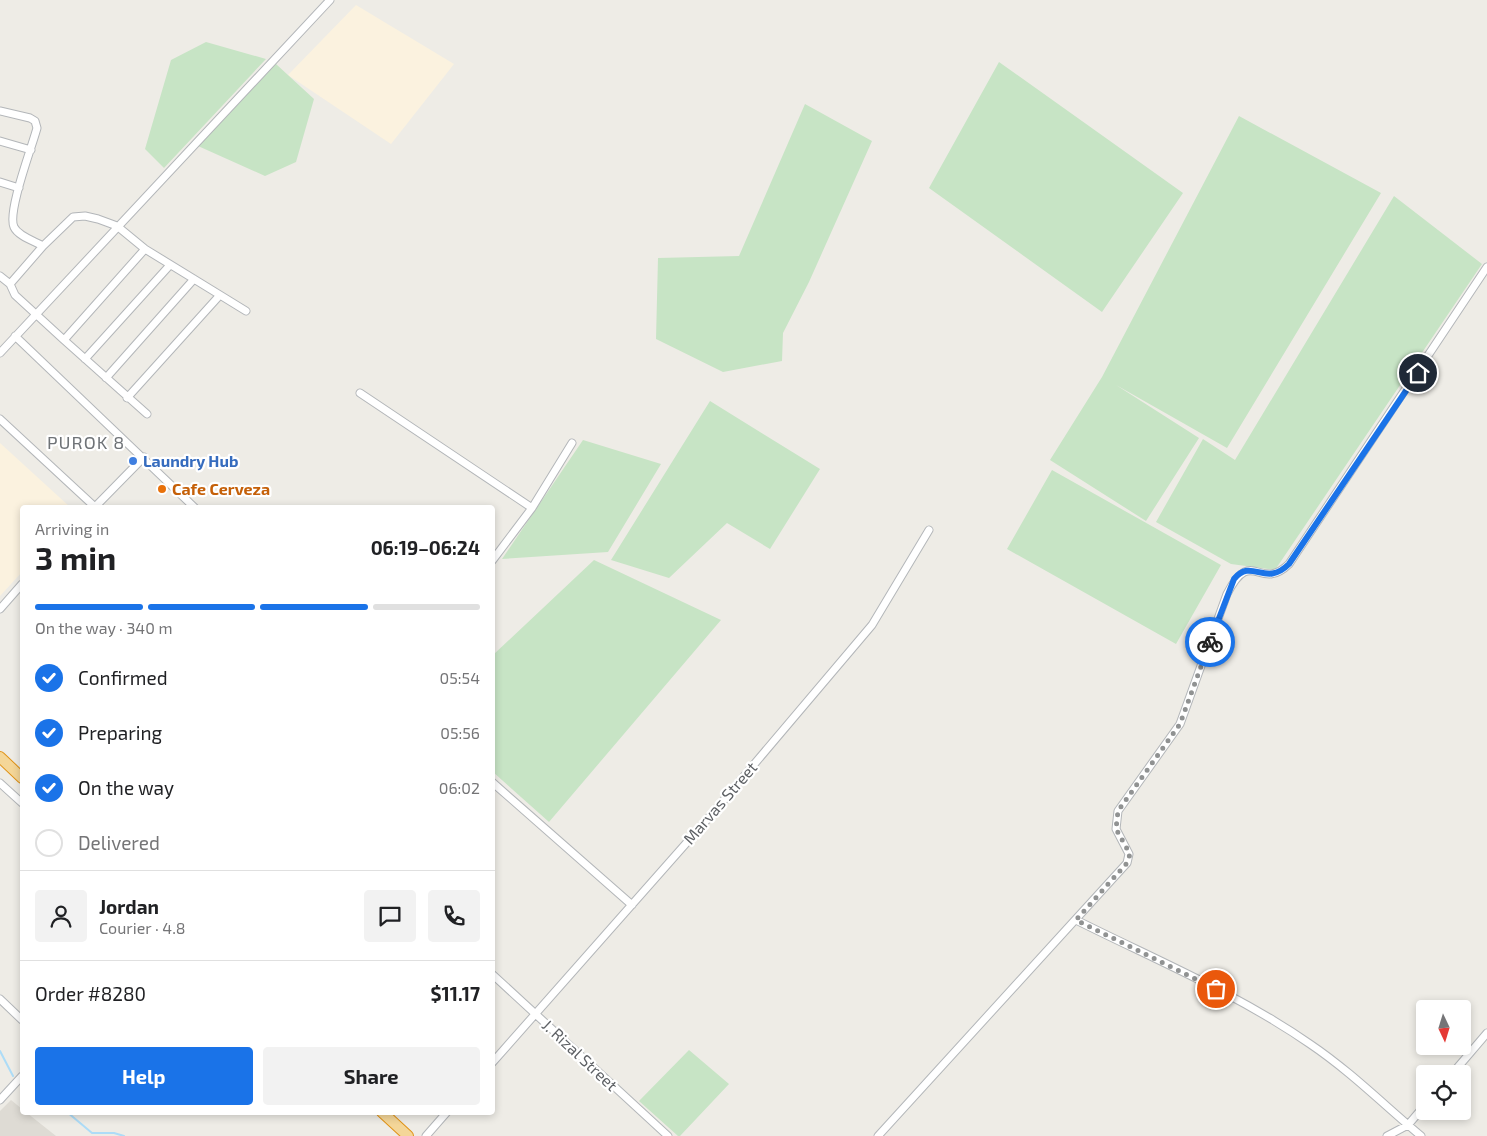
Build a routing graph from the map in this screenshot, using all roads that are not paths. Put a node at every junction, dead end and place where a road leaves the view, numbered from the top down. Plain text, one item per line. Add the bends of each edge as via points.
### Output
1 (330, 0) edge
2 (0, 111) edge
3 (0, 141) edge
4 (31, 150) junction
5 (0, 182) edge
6 (19, 188) junction
7 (117, 226) junction
8 (43, 246) junction
9 (145, 249) junction
10 (170, 265) junction
11 (1487, 268) edge
12 (0, 276) edge
13 (194, 279) junction
14 (10, 284) junction
15 (220, 295) junction
16 (246, 311) dead end
17 (35, 315) junction
18 (15, 336) junction
19 (64, 340) junction
20 (0, 353) edge
21 (85, 359) junction
22 (106, 378) junction
23 (360, 393) dead end
24 (127, 398) junction
25 (146, 414) dead end
26 (0, 419) edge
27 (572, 443) dead end
28 (144, 457) junction
29 (92, 505) edge
30 (96, 505) edge
31 (192, 505) edge
32 (532, 508) junction
33 (929, 530) dead end
34 (495, 558) edge
35 (20, 586) edge
36 (0, 609) edge
37 (0, 757) edge
38 (20, 776) edge
39 (0, 783) edge
40 (495, 785) edge
41 (20, 801) edge
42 (632, 905) junction
43 (1076, 920) junction
44 (495, 977) edge
45 (0, 999) edge
46 (536, 1015) junction
47 (20, 1018) edge
48 (1487, 1033) edge
49 (495, 1060) edge
50 (1460, 1065) edge
51 (20, 1078) edge
52 (0, 1100) edge
53 (385, 1115) edge
54 (445, 1115) edge
55 (1416, 1116) edge
56 (1408, 1125) junction
57 (408, 1136) edge
58 (426, 1136) edge
59 (668, 1136) edge
60 (878, 1136) edge
61 (1387, 1136) edge
62 (1421, 1136) edge

1 - 7 street
2 - 4 street via 35,121 37,128
3 - 4 street
4 - 6 street
5 - 6 street
6 - 8 street via 13,209 14,228
7 - 8 street via 85,216 73,217
7 - 9 street
7 - 17 street
8 - 14 street
9 - 10 street
9 - 19 street
10 - 13 street
10 - 21 street
11 - 43 street via 1289,564 1278,574 1248,570 1234,579 1180,724 1118,811 1116,829 1130,854 1127,863
12 - 14 street
13 - 15 street
13 - 22 street
14 - 17 street via 14,293
15 - 16 street
15 - 24 street
17 - 18 street
17 - 19 street
18 - 20 street
18 - 28 street
19 - 21 street
21 - 22 street
22 - 24 street
23 - 32 street
24 - 25 street
26 - 29 street
27 - 32 street
28 - 30 street
28 - 31 street
32 - 34 street
33 - 42 street, Marvas Street via 872,625
35 - 36 street
37 - 38 highway
39 - 41 street
40 - 42 street
42 - 46 street, Marvas Street
43 - 56 street via 1285,1027 1333,1060
43 - 60 street
44 - 46 street, J. Rizal Street
45 - 47 street
46 - 49 street, Marvas Street
46 - 59 street, J. Rizal Street
48 - 50 street
51 - 52 street
53 - 57 highway
54 - 58 street
55 - 56 street
56 - 61 street
56 - 62 street

